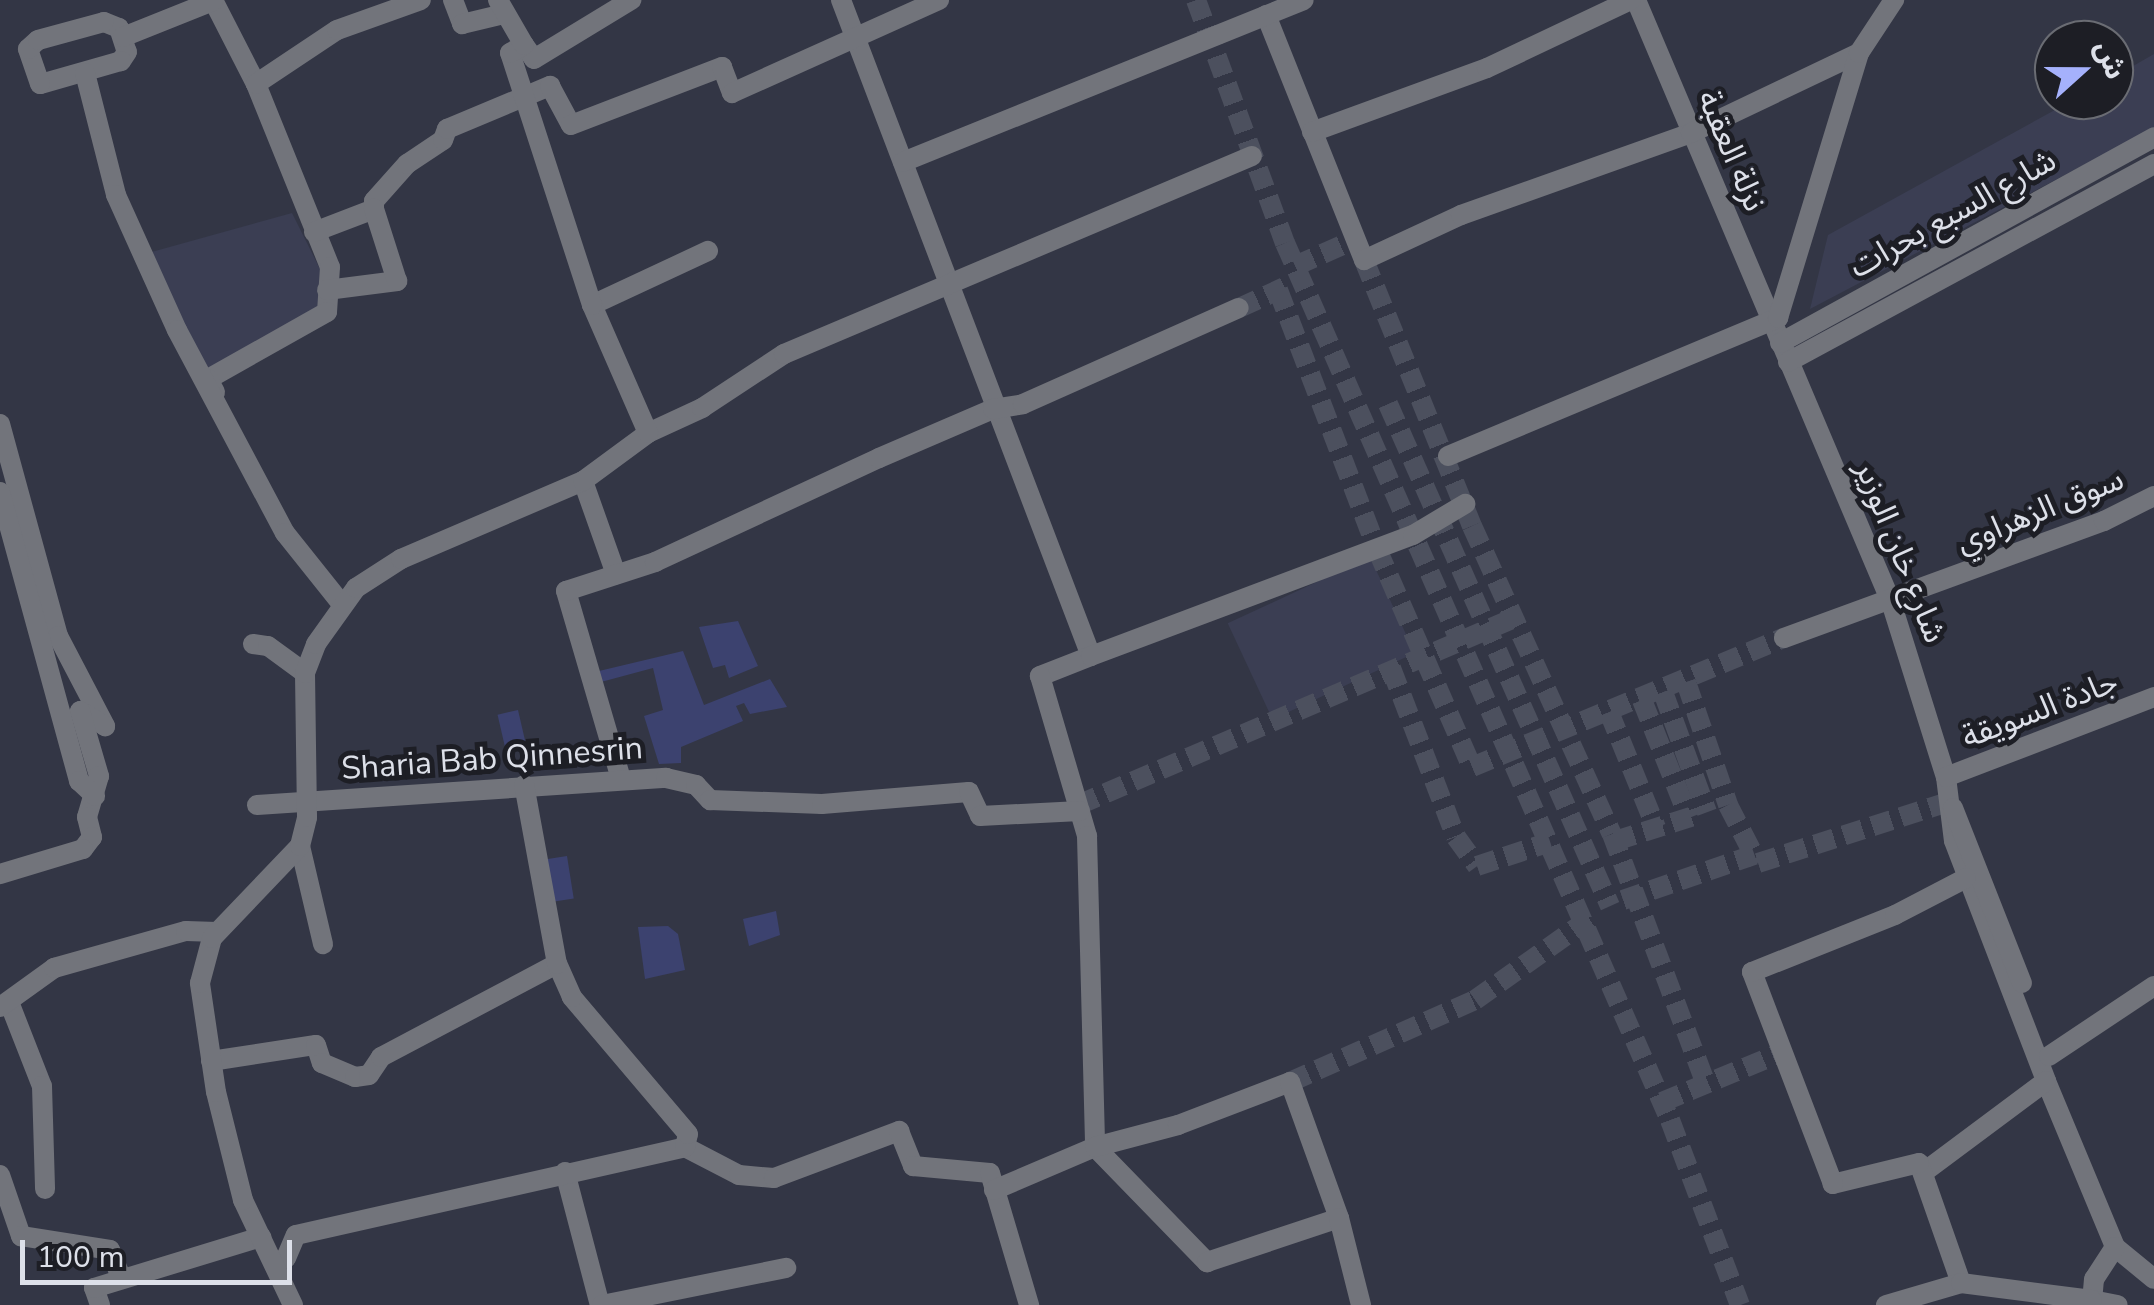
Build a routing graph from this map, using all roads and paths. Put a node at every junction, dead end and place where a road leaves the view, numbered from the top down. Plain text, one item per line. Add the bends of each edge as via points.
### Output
1 (213, 0) edge
2 (421, 0) edge
3 (453, 0) edge
4 (631, 0) edge
5 (841, 0) edge
6 (939, 0) edge
7 (1304, 0) edge
8 (1634, 0) edge
9 (1894, 0) edge
10 (501, 7) edge
11 (1266, 15) junction
12 (124, 38) junction
13 (858, 38) junction
14 (529, 52) junction
15 (1859, 53) junction
16 (84, 73) junction
17 (256, 84) junction
18 (550, 86) junction
19 (526, 97) junction
20 (1312, 132) junction
21 (1690, 133) junction
22 (2154, 137) edge
23 (1252, 156) dead end
24 (903, 162) junction
25 (2154, 164) edge
26 (374, 210) junction
27 (314, 232) junction
28 (708, 252) dead end
29 (945, 284) junction
30 (327, 290) junction
31 (592, 304) junction
32 (1239, 308) tunnel mouth
33 (1780, 343) junction
34 (993, 409) junction
35 (0, 424) edge
36 (232, 426) junction
37 (648, 433) junction
38 (1448, 456) dead end
39 (584, 482) junction
40 (0, 492) edge
41 (2154, 496) edge
42 (1465, 504) dead end
43 (616, 574) junction
44 (340, 602) junction
45 (1892, 602) junction
46 (1784, 638) tunnel mouth
47 (253, 644) dead end
48 (1091, 656) junction
49 (305, 673) junction
50 (2154, 697) edge
51 (1946, 777) junction
52 (621, 779) junction
53 (524, 785) junction
54 (95, 796) junction
55 (306, 800) junction
56 (256, 804) dead end
57 (1953, 808) junction
58 (1080, 810) junction
59 (300, 846) junction
60 (0, 874) edge
61 (1966, 878) junction
62 (217, 932) junction
63 (324, 944) dead end
64 (557, 964) junction
65 (2154, 986) edge
66 (4, 1005) edge
67 (2049, 1056) junction
68 (211, 1061) junction
69 (2046, 1082) junction
70 (1095, 1147) junction
71 (685, 1148) junction
72 (565, 1172) junction
73 (1924, 1172) junction
74 (0, 1174) edge
75 (45, 1189) dead end
76 (994, 1190) junction
77 (6, 1204) edge
78 (1339, 1218) junction
79 (261, 1237) junction
80 (2118, 1244) junction
81 (274, 1264) junction
82 (2154, 1266) edge
83 (786, 1268) dead end
84 (122, 1279) junction
85 (2154, 1279) edge
86 (1961, 1283) junction
87 (2092, 1300) junction
88 (100, 1305) edge
89 (293, 1305) edge
90 (601, 1305) edge
91 (1030, 1305) edge
92 (1361, 1305) edge
93 (1886, 1305) edge
94 (2118, 1305) edge

1 - 12 street
1 - 17 street
2 - 17 street via 336,30
3 - 10 street via 462,24
4 - 14 street
5 - 13 street
6 - 13 street
7 - 11 street
8 - 20 street via 1487,68
8 - 21 street, نزلة العقبة
9 - 15 street
10 - 14 street
11 - 20 street
11 - 24 street
12 - 16 street via 121,61
12 - 16 street via 120,28 104,22 38,40 28,49 40,84
13 - 18 street via 732,93 722,68 570,124
13 - 24 street
14 - 18 street
14 - 19 street via 510,53
15 - 21 street
15 - 33 street
16 - 36 street via 116,195 186,346
17 - 27 street
18 - 19 street
19 - 26 street via 447,129 444,140 408,164 374,201
19 - 31 street
20 - 21 street via 1364,260 1460,215
21 - 33 street, نزلة العقبة
22 - 33 street, شارع السبع بحرات
23 - 29 street
24 - 29 street
25 - 33 street, شارع السبع بحرات
26 - 27 street
26 - 30 street via 397,281
27 - 30 street via 330,267
28 - 31 street
29 - 34 street
29 - 37 street via 784,354 702,408
30 - 36 street via 327,312 208,379
31 - 37 street
32 - 34 street via 1023,404
33 - 38 street
33 - 45 street, شارع خان الوزير
34 - 43 street
34 - 48 street
35 - 54 street via 58,636 105,726 80,711 99,776
36 - 44 street via 285,532
37 - 39 street
39 - 43 street
39 - 44 street via 402,560
40 - 54 street via 79,782
41 - 45 street, سوق الزهراوي
42 - 48 street via 1413,535
43 - 52 street via 566,590
44 - 49 street
45 - 46 street, سوق الزهراوي
45 - 51 street, شارع خان الوزير
47 - 49 street via 268,646
48 - 58 street via 1040,676
49 - 55 street
50 - 51 street, جادة السويقة
51 - 57 street, شارع خان الوزير
52 - 53 street, Sharia Bab Qinnesrin
52 - 58 street, Sharia Bab Qinnesrin via 696,785 710,800 822,804 969,792 980,816
53 - 55 street, Sharia Bab Qinnesrin
53 - 64 street
54 - 60 street via 88,816 92,837 83,849
55 - 56 street, Sharia Bab Qinnesrin
55 - 59 street
57 - 61 street, شارع خان الوزير via 1950,830
57 - 67 street, شارع خان الوزير
58 - 70 street via 1087,836
59 - 62 street
59 - 63 street
61 - 69 street, شارع خان الوزير
61 - 73 street via 1895,915 1752,972 1833,1184 1919,1162
62 - 66 street via 186,931 54,968
62 - 68 street via 200,984
64 - 68 street via 382,1057 369,1075 355,1077 322,1064 316,1045
64 - 71 street via 572,997 688,1134
65 - 67 street
66 - 75 street via 42,1086
67 - 80 street, شارع خان الوزير
68 - 79 street via 242,1200
69 - 73 street
69 - 80 street, شارع خان الوزير
70 - 76 street
70 - 78 street via 1207,1262
70 - 78 street via 1178,1125 1290,1082
71 - 72 street
71 - 76 street via 739,1175 774,1178 899,1131 913,1166 990,1173
72 - 81 street via 296,1235 286,1258
72 - 90 street
73 - 86 street
74 - 77 street
76 - 91 street
77 - 84 street via 21,1236 110,1250
78 - 92 street
79 - 81 street
79 - 84 street
80 - 82 street
80 - 85 street
80 - 87 street via 2094,1279
81 - 89 street
83 - 90 street
84 - 88 street via 94,1288
86 - 87 street
86 - 93 street
87 - 94 street

